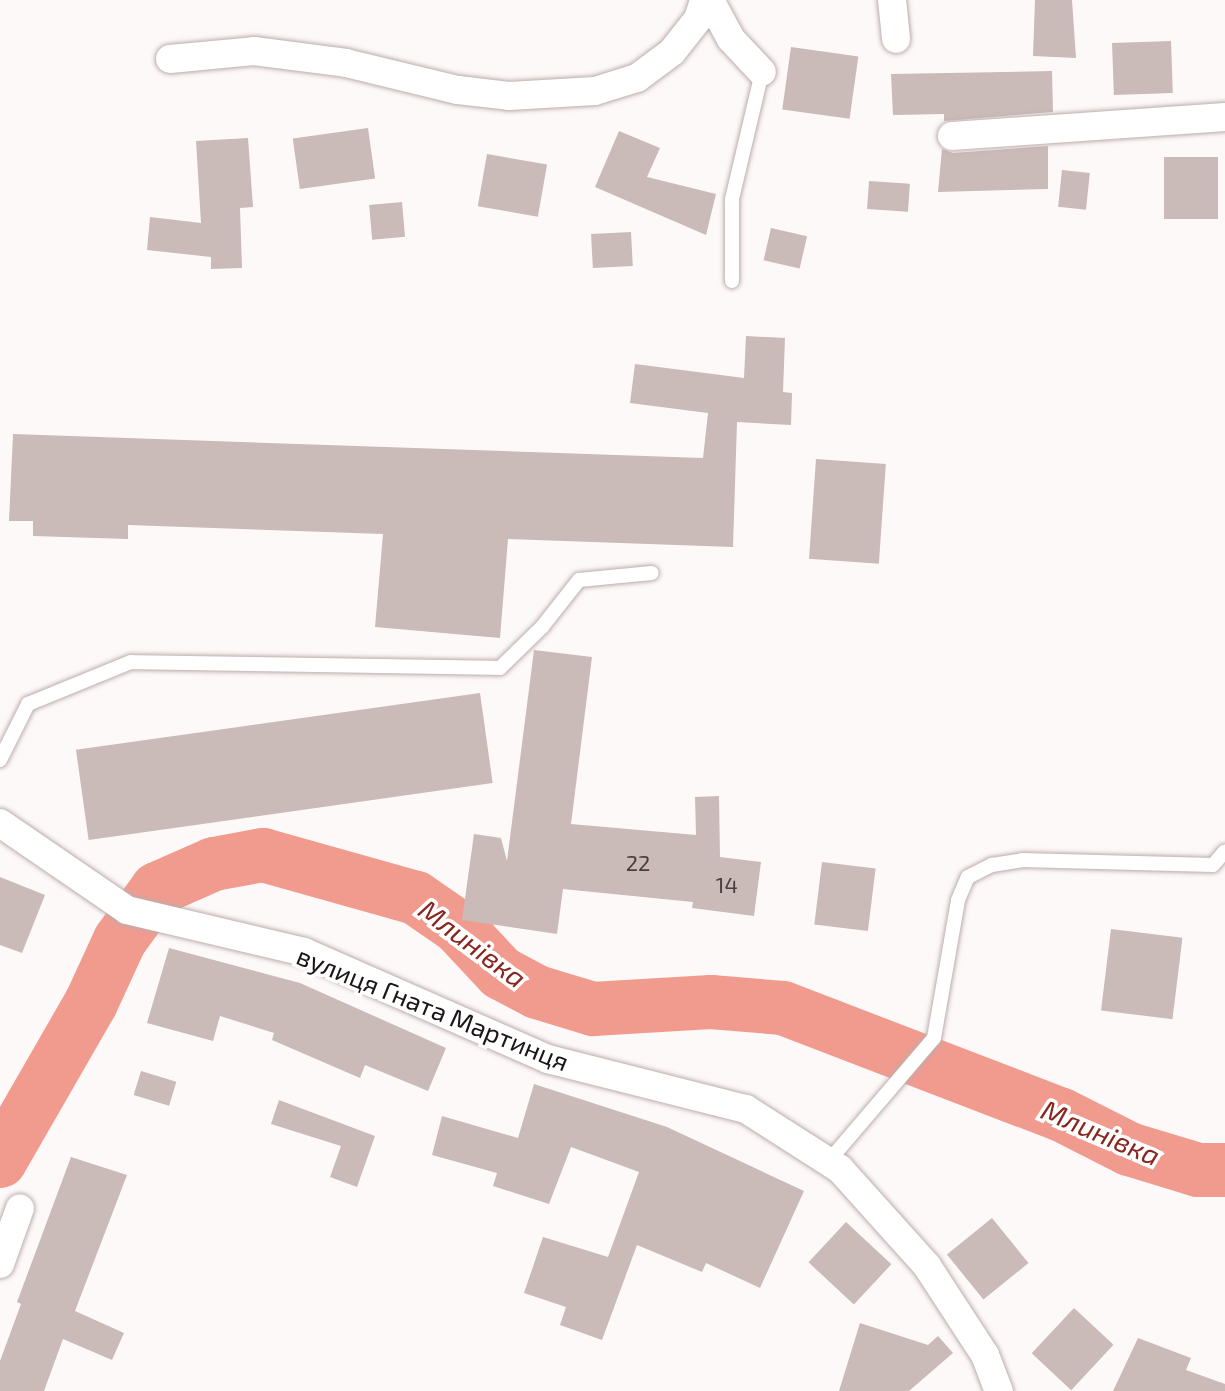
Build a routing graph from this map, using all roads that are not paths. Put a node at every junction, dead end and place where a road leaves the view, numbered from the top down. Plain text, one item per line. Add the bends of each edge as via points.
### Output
1 (707, 0) edge
2 (892, 0) edge
3 (896, 39) dead end
4 (170, 59) dead end
5 (762, 72) joint
6 (1225, 117) edge
7 (952, 136) dead end
8 (732, 281) dead end
9 (652, 573) dead end
10 (0, 760) edge
11 (0, 823) edge
12 (1225, 851) edge
13 (828, 1162) junction
14 (20, 1208) dead end
15 (0, 1264) edge
16 (999, 1391) edge

1 - 4 street via 672,52 637,78 595,91 509,96 458,90 346,63 254,51
1 - 5 street via 731,39
2 - 3 street
5 - 8 lane via 732,199
6 - 7 street
9 - 10 lane via 579,580 500,668 131,662 28,704
11 - 13 street, вулиця Гната Мартинця via 127,910 304,952 548,1059 746,1109
12 - 13 lane via 1213,865 1022,860 992,865 968,877 958,900 934,1038
13 - 16 street, вулиця Гната Мартинця via 927,1266 985,1355
14 - 15 street

